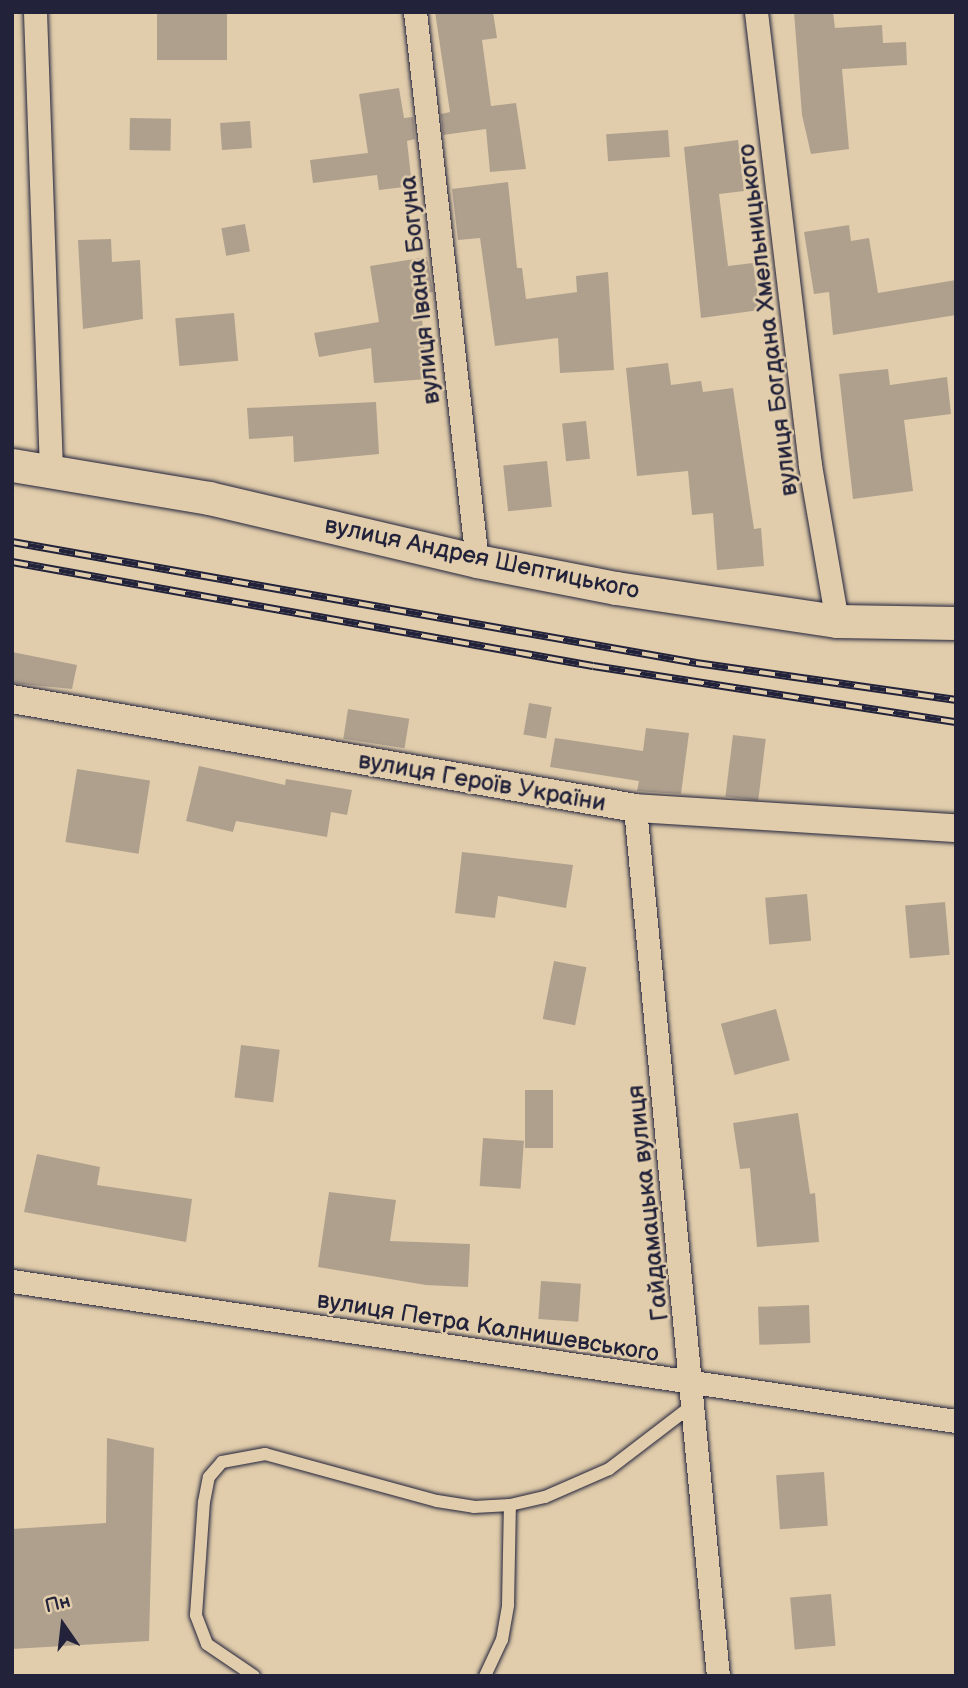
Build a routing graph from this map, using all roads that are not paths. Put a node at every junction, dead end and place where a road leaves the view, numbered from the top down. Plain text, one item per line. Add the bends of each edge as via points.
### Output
1 (35, 12) edge
2 (415, 12) edge
3 (756, 12) edge
4 (12, 465) edge
5 (51, 470) junction
6 (477, 561) junction
7 (837, 621) junction
8 (956, 623) edge
9 (12, 699) edge
10 (635, 808) junction
11 (956, 828) edge
12 (12, 1281) edge
13 (693, 1394) junction
14 (956, 1421) edge
15 (510, 1505) junction
16 (254, 1676) edge
17 (485, 1676) edge
18 (718, 1676) edge

1 - 5 street
2 - 6 street, вулиця Івана Богуна
3 - 7 street, вулиця Богдана Хмельницького via 810,466
4 - 5 main road, вулиця Андрея Шептицького
5 - 6 main road, вулиця Андрея Шептицького via 209,498
6 - 7 main road, вулиця Андрея Шептицького via 616,588
7 - 8 main road, вулиця Андрея Шептицького
9 - 10 street, вулиця Героїв України
10 - 11 street, вулиця Героїв України
10 - 13 street, Гайдамацька вулиця
12 - 13 street, вулиця Петра Калнишевського
13 - 14 street, вулиця Петра Калнишевського
13 - 15 lane via 609,1468 545,1497
13 - 18 street, Гайдамацька вулиця
15 - 16 lane via 437,1502 265,1454 222,1462 209,1477 204,1502 195,1615 207,1644
15 - 17 lane via 508,1605 502,1640

